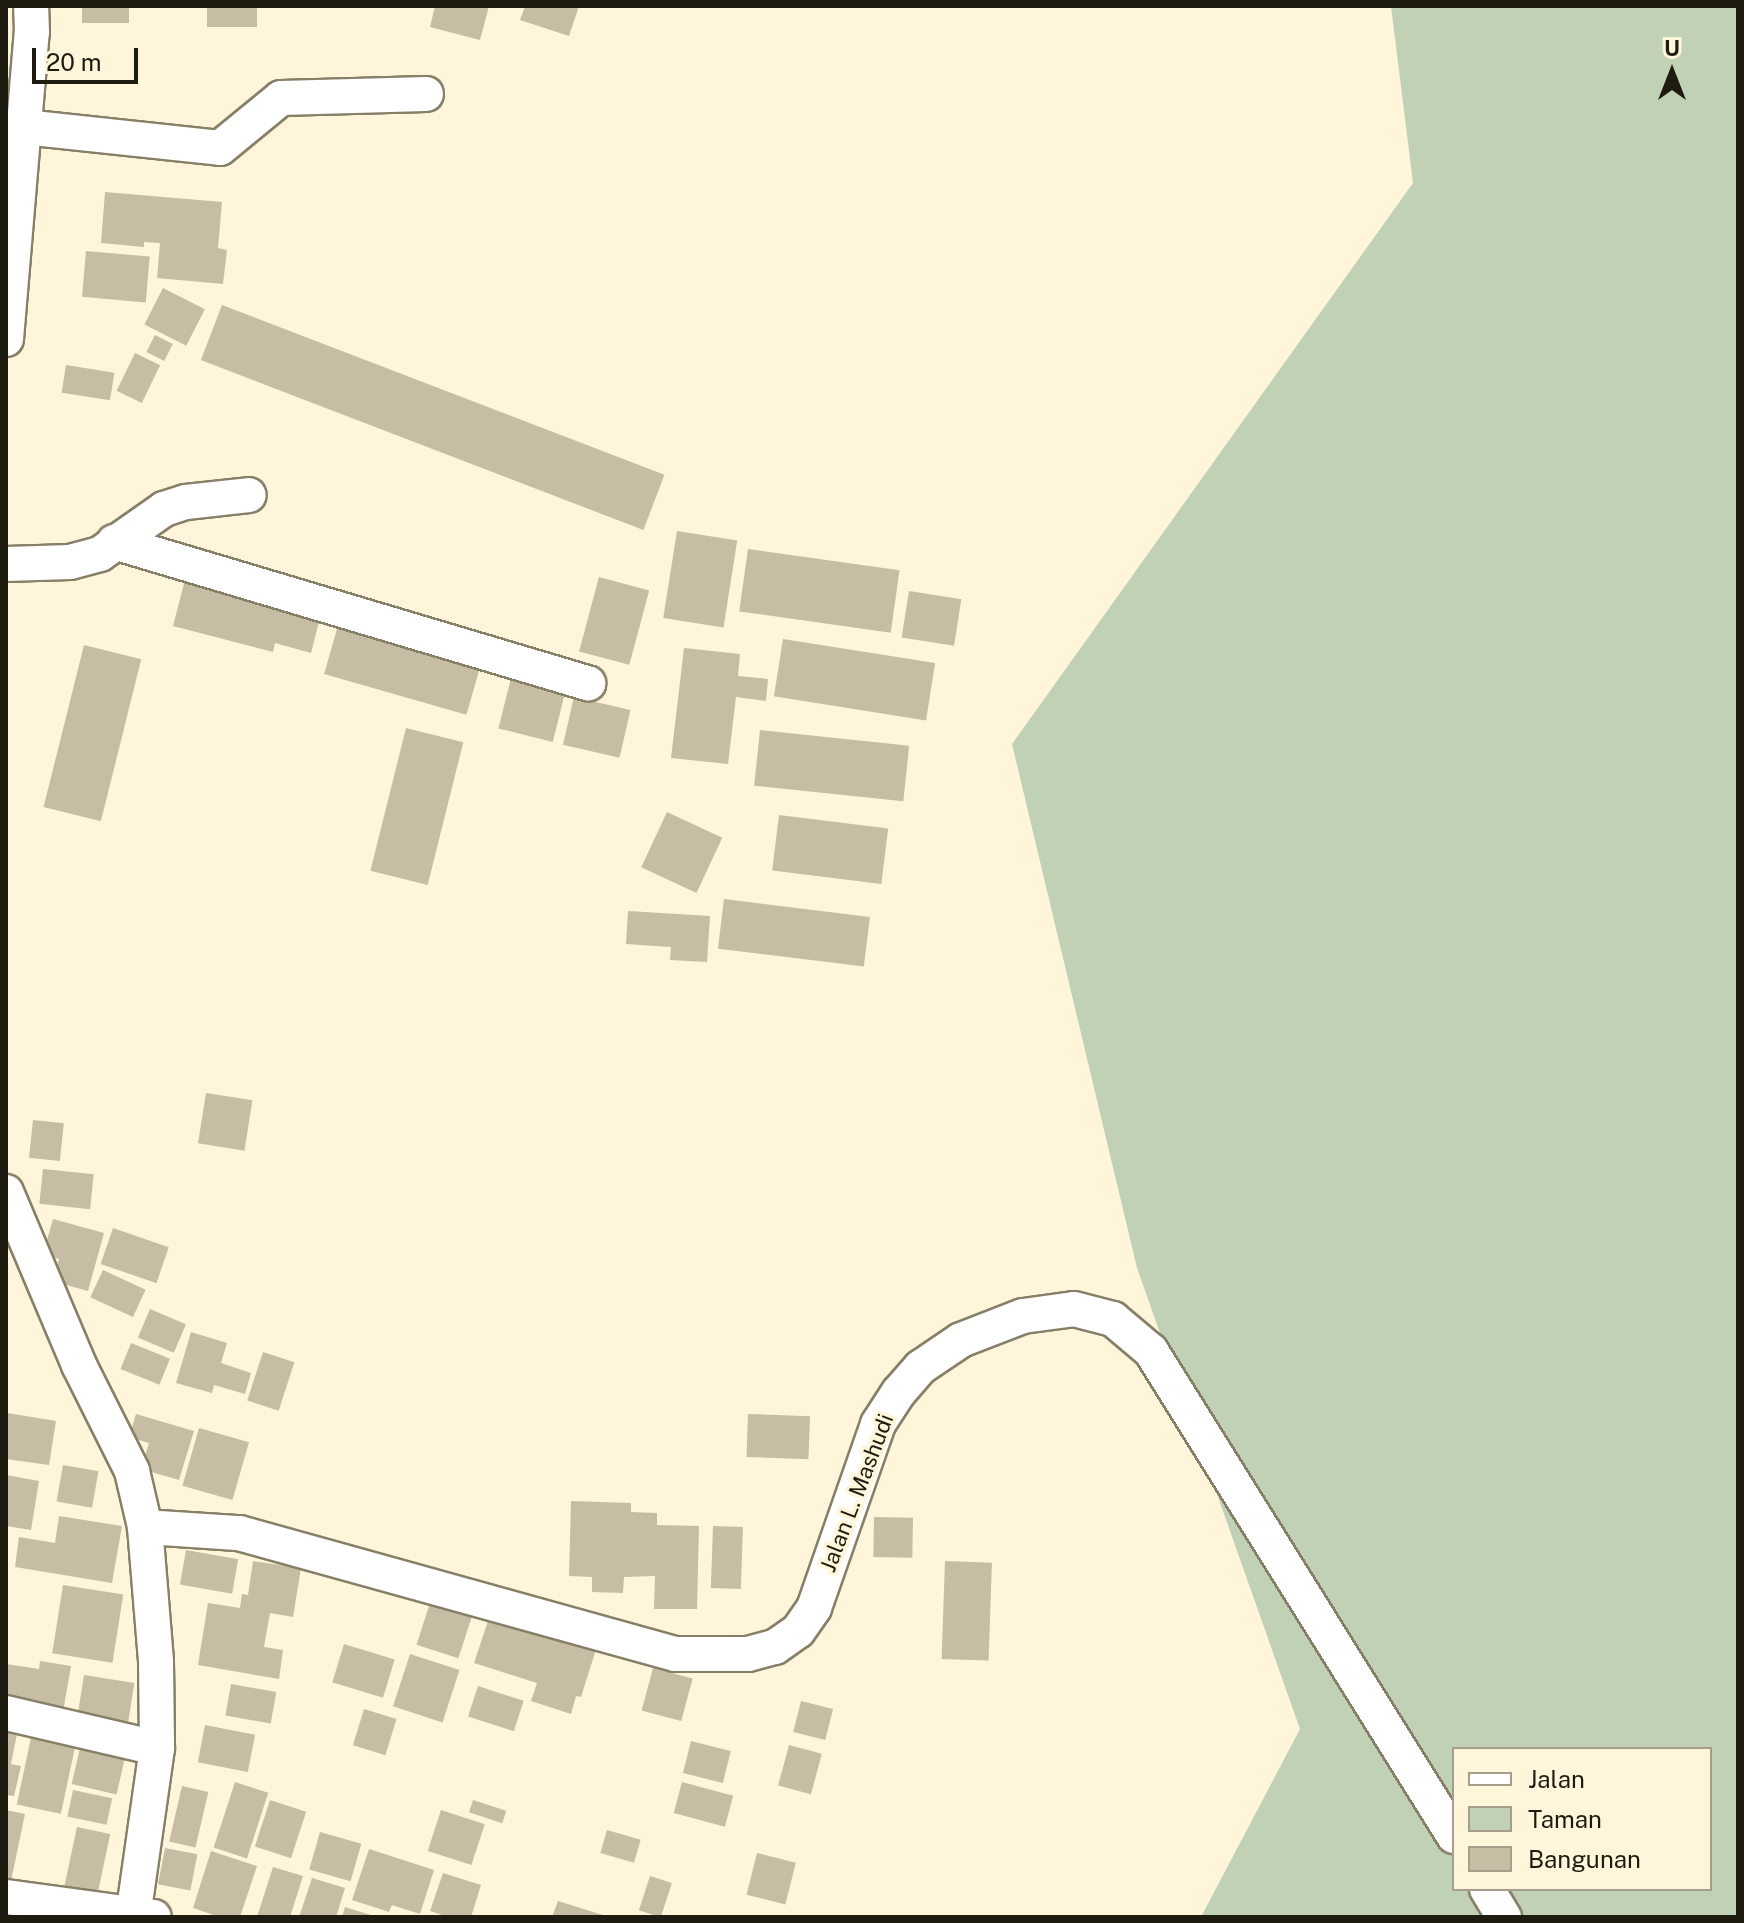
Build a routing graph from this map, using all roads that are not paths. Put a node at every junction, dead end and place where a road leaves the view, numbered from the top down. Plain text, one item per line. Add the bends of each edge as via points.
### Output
1 (31, 6) edge
2 (426, 94) dead end
3 (24, 127) junction
4 (6, 339) edge
5 (249, 495) dead end
6 (114, 542) junction
7 (6, 564) edge
8 (588, 683) dead end
9 (6, 1192) edge
10 (145, 1527) junction
11 (6, 1713) edge
12 (157, 1748) junction
13 (1452, 1833) edge
14 (1488, 1891) edge
15 (6, 1897) edge
16 (140, 1915) edge
17 (1504, 1917) edge

1 - 3 street
2 - 3 street via 281,98 220,148
3 - 4 street
5 - 6 street via 164,509
6 - 7 street via 100,554 70,562
6 - 8 street
9 - 10 street via 79,1365 132,1471
10 - 12 street
10 - 13 street, Jalan L. Mashudi via 239,1533 675,1654 748,1654 775,1647 798,1631 814,1608 878,1424 921,1367 961,1340 1023,1316 1074,1309 1113,1319 1151,1351
11 - 12 street
12 - 16 street
14 - 17 street
15 - 16 street

